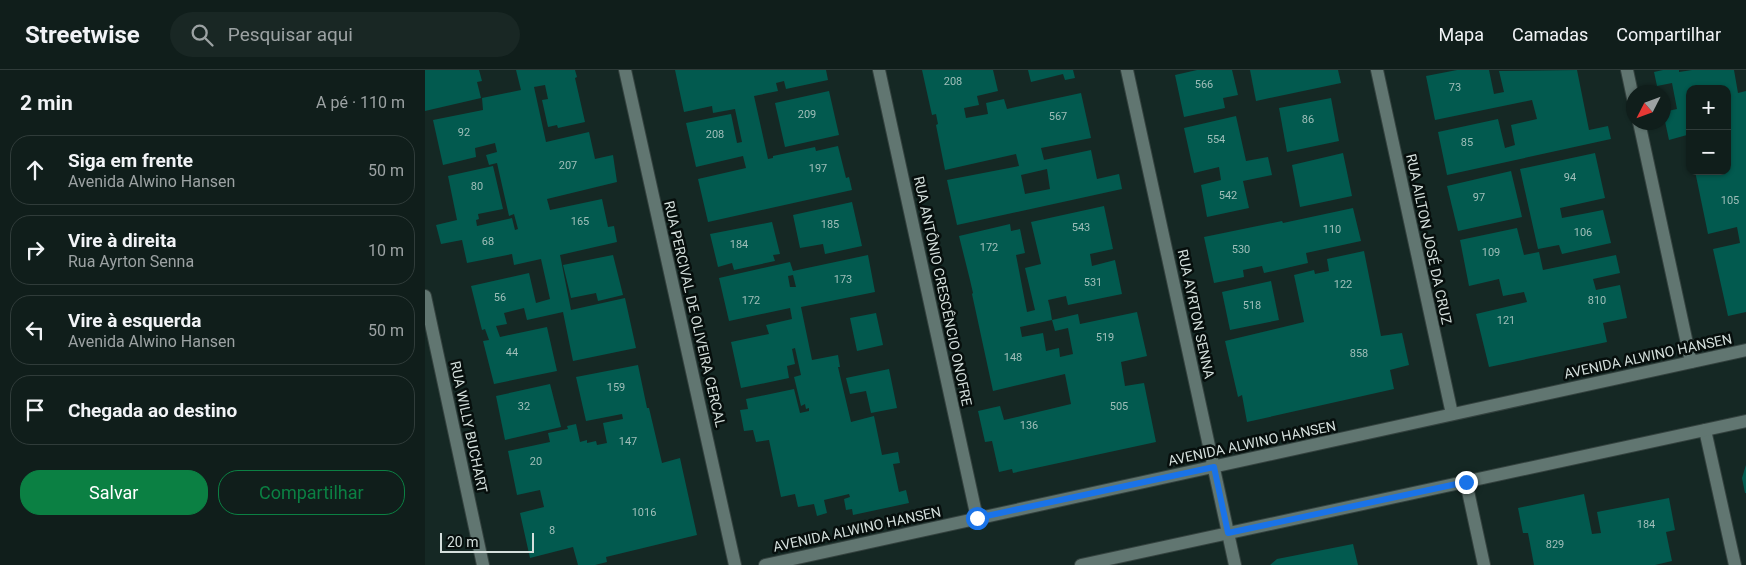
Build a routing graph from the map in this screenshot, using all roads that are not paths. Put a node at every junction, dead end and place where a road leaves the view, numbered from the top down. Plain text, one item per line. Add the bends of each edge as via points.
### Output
1 (625, 70) edge
2 (879, 70) edge
3 (1127, 70) edge
4 (1377, 70) edge
5 (1627, 70) edge
6 (1630, 85) edge
7 (1641, 130) edge
8 (425, 296) edge
9 (1746, 350) edge
10 (1691, 362) junction
11 (1452, 414) junction
12 (1746, 421) edge
13 (1705, 430) junction
14 (1214, 467) junction
15 (1466, 482) junction
16 (977, 518) junction
17 (1228, 533) junction
18 (483, 565) edge
19 (735, 565) edge
20 (765, 565) edge
21 (1081, 565) edge
22 (1235, 565) edge
23 (1484, 565) edge
24 (1735, 565) edge

1 - 19 street, RUA PERCIVAL DE OLIVEIRA CERCAL
2 - 16 street, RUA ANTÔNIO CRESCÊNCIO ONOFRE
3 - 14 street, RUA AYRTON SENNA
4 - 11 street, RUA AILTON JOSÉ DA CRUZ
5 - 6 street
7 - 10 street
8 - 18 street, RUA WILLY BUCHART
9 - 10 street, AVENIDA ALWINO HANSEN
10 - 11 street, AVENIDA ALWINO HANSEN
11 - 14 street, AVENIDA ALWINO HANSEN
12 - 13 street
13 - 15 street
13 - 24 street
14 - 16 street, AVENIDA ALWINO HANSEN
14 - 17 street, RUA AYRTON SENNA
15 - 17 street
15 - 23 street
16 - 20 street, AVENIDA ALWINO HANSEN
17 - 21 street
17 - 22 street, RUA AYRTON SENNA

